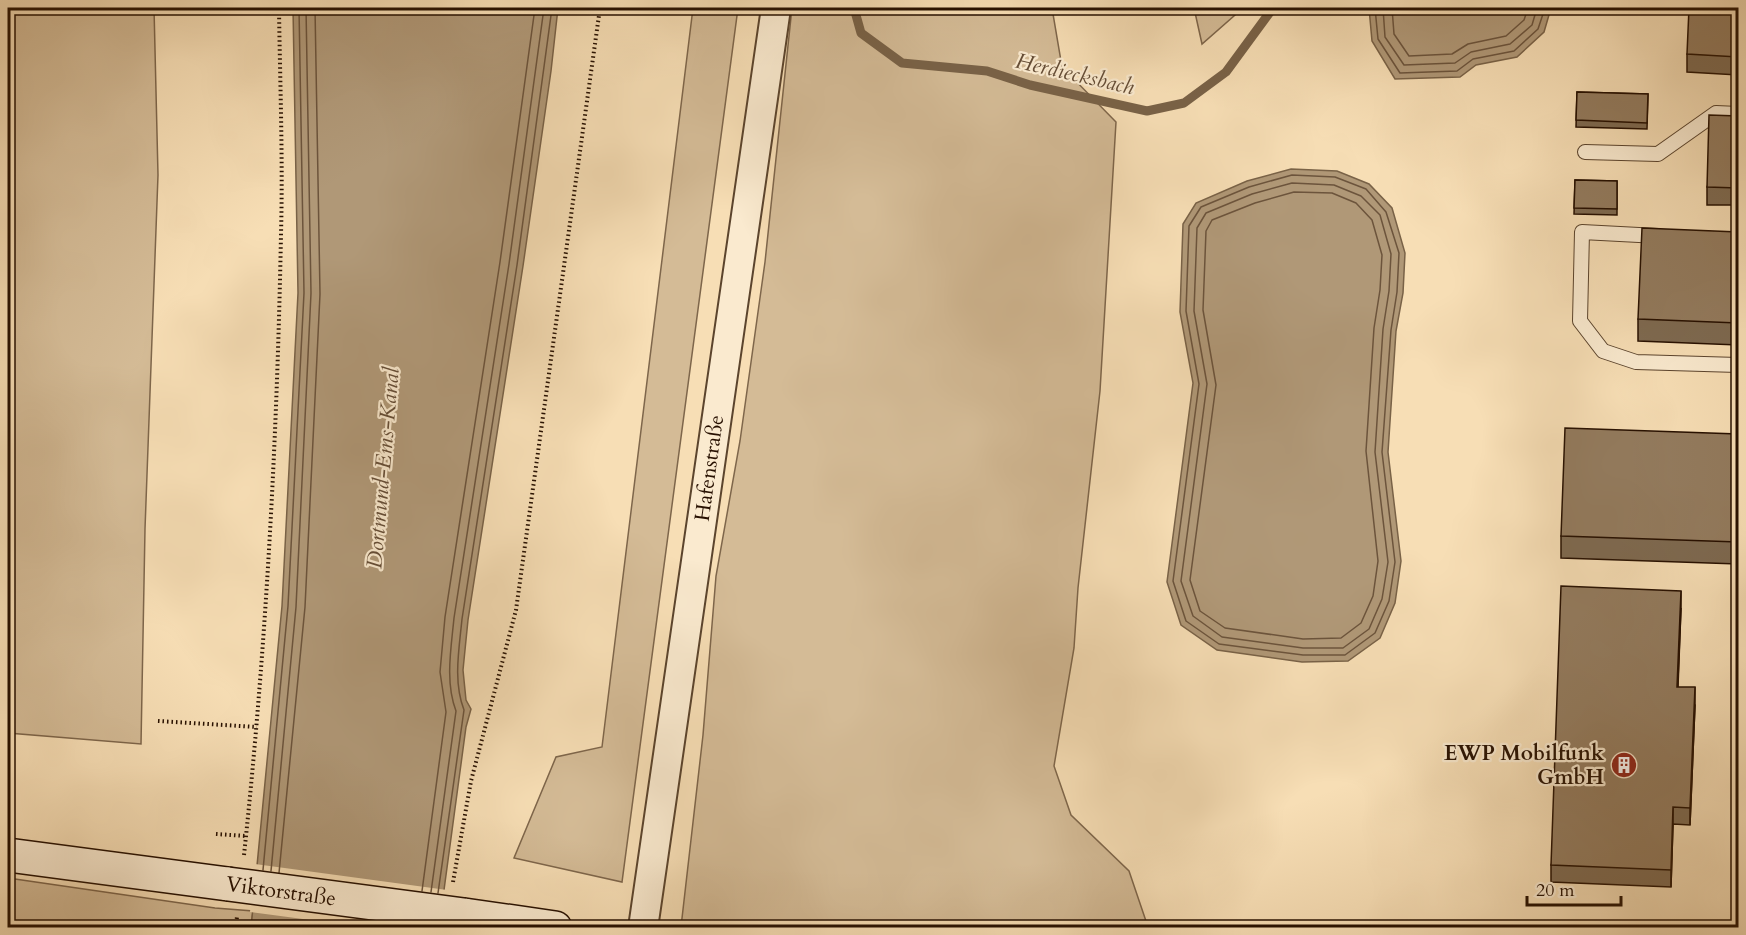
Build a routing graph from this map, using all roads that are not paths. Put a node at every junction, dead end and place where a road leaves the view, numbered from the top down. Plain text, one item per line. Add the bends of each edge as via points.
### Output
1 (776, 8) edge
2 (1738, 114) edge
3 (1585, 152) dead end
4 (1671, 236) edge
5 (1738, 365) edge
6 (8, 855) edge
7 (555, 927) edge
8 (643, 927) edge

1 - 8 street, Hafenstraße
2 - 3 lane via 1716,113 1658,154
4 - 5 lane via 1582,232 1580,321 1603,351 1636,362
6 - 7 main road, Viktorstraße, bridge via 236,873 458,903

